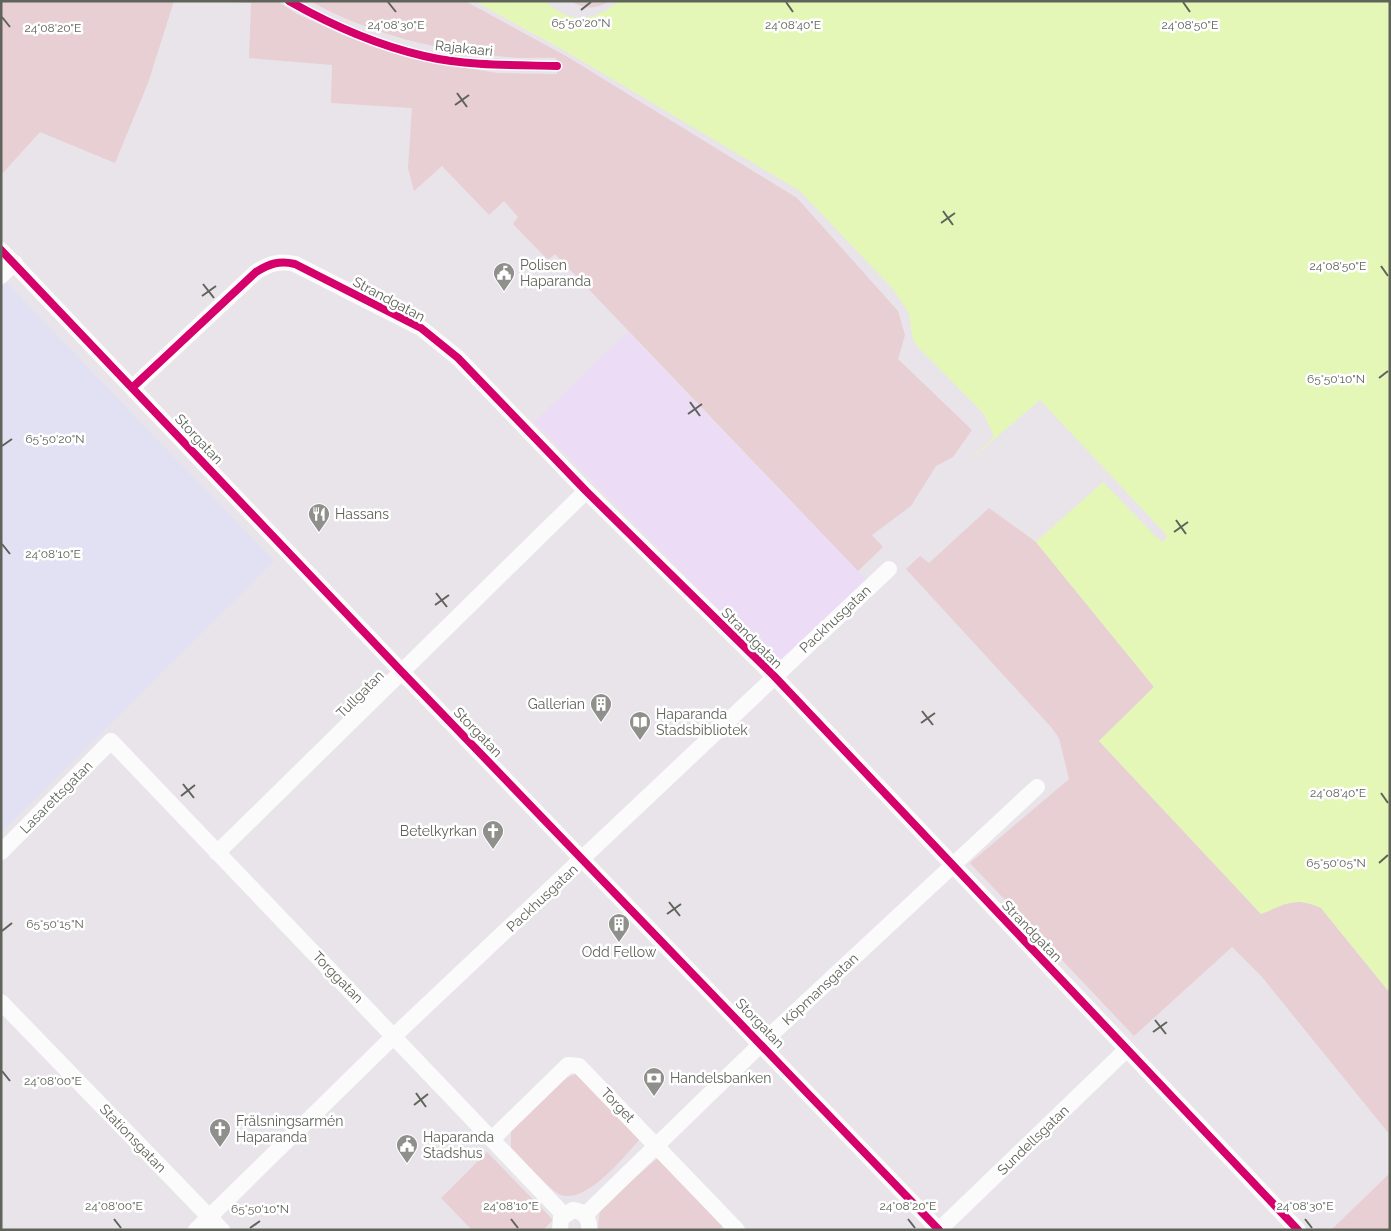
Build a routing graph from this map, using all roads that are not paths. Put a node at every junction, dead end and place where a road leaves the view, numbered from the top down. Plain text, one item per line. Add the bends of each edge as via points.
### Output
1 (1, 250) edge
2 (15, 263) junction
3 (1, 276) edge
4 (133, 387) junction
5 (586, 491) junction
6 (889, 569) dead end
7 (401, 671) junction
8 (774, 676) junction
9 (111, 741) joint
10 (1037, 787) dead end
11 (1, 852) edge
12 (217, 853) junction
13 (583, 860) junction
14 (952, 865) junction
15 (1, 1002) edge
16 (394, 1036) junction
17 (762, 1043) junction
18 (1127, 1049) junction
19 (492, 1139) junction
20 (657, 1146) junction
21 (210, 1216) junction
22 (562, 1222) edge
23 (587, 1222) edge
24 (196, 1230) edge
25 (222, 1230) edge
26 (737, 1230) edge
27 (939, 1230) edge
28 (1298, 1230) edge

1 - 2 street, Storgatan
2 - 3 street
2 - 4 street, Storgatan
4 - 5 street, Strandgatan via 256,272 270,263 287,262 421,328 458,358
4 - 7 street, Storgatan
5 - 7 street, Tullgatan
5 - 8 street, Strandgatan
6 - 8 street, Packhusgatan
7 - 12 street, Tullgatan
7 - 13 street, Storgatan
8 - 13 street, Packhusgatan
8 - 14 street, Strandgatan
9 - 11 street, Lasarettsgatan
9 - 12 street, Torggatan
10 - 14 street, Köpmansgatan
12 - 16 street, Torggatan
13 - 16 street, Packhusgatan
13 - 17 street, Storgatan
14 - 17 street, Köpmansgatan
14 - 18 street, Strandgatan
15 - 21 street, Stationsgatan
16 - 19 street, Torggatan
16 - 21 street, Packhusgatan
17 - 20 street, Köpmansgatan
17 - 27 street, Storgatan
18 - 27 street, Sundellsgatan
18 - 28 street, Strandgatan
19 - 20 street, Torget via 568,1065 579,1066
19 - 22 street, Torggatan
20 - 23 street, Köpmansgatan
20 - 26 street, Torget
21 - 24 street, Packhusgatan
21 - 25 street, Stationsgatan
22 - 23 street, Torggatan via 573,1210

